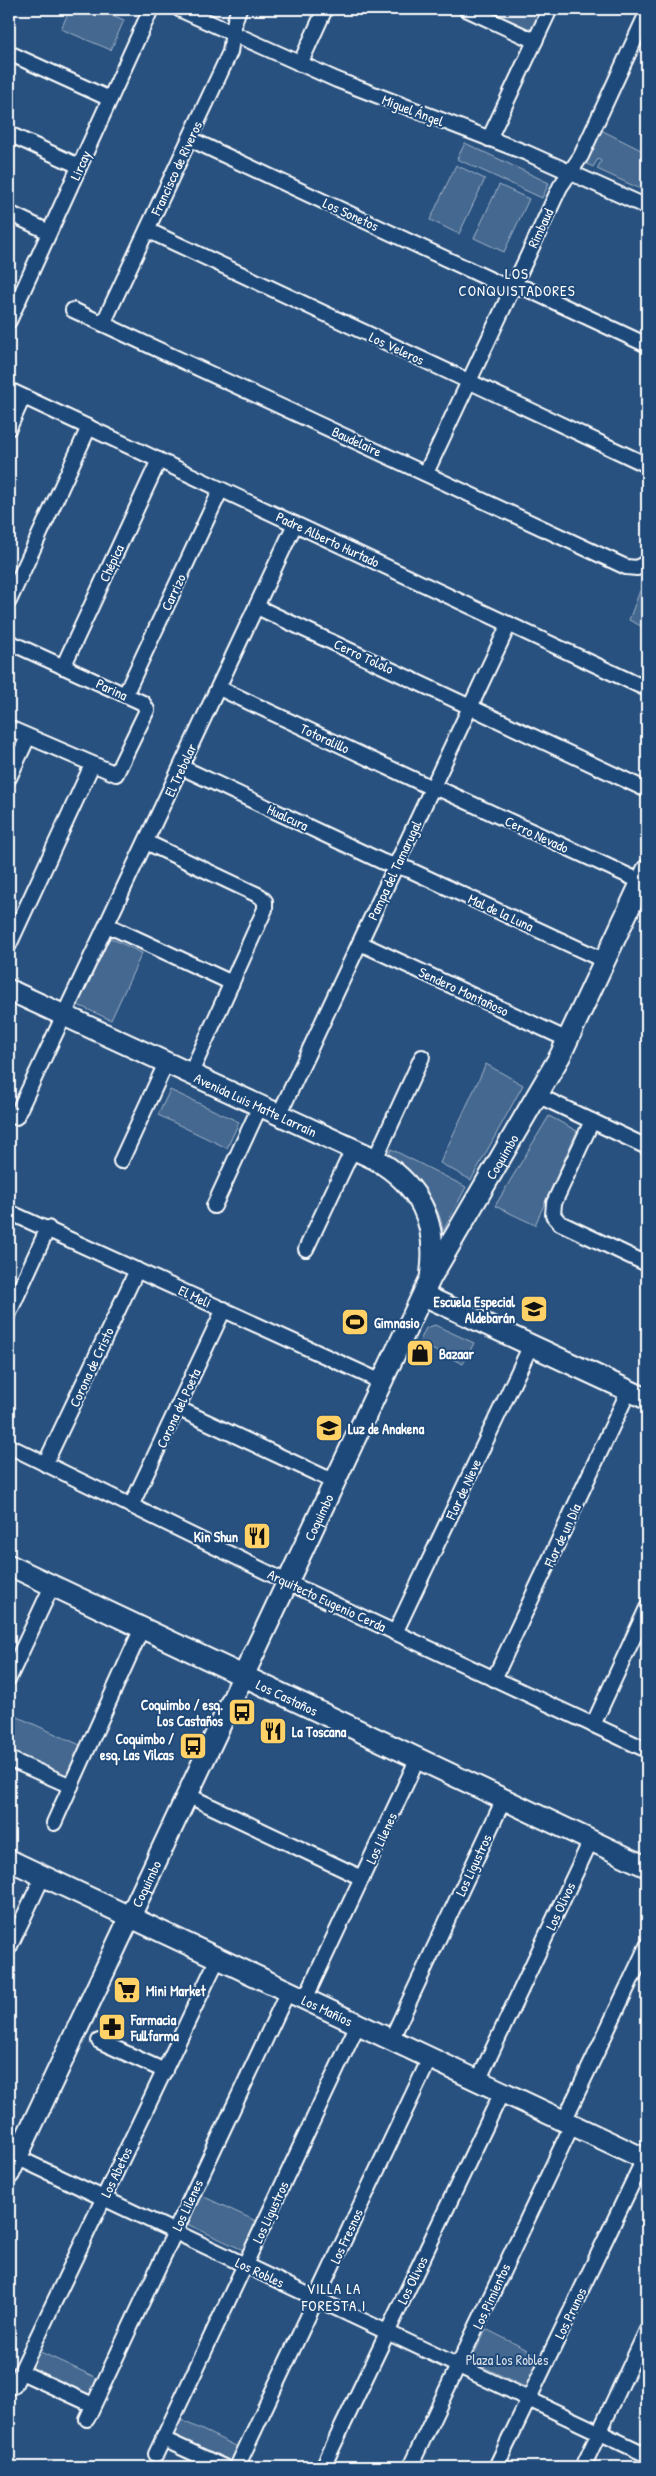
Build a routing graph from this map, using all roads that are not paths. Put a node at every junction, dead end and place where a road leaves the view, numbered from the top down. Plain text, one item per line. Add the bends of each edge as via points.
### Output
1 (151, 9) edge
2 (179, 9) edge
3 (239, 9) edge
4 (325, 9) edge
5 (466, 9) edge
6 (550, 9) edge
7 (647, 13) edge
8 (234, 33) junction
9 (535, 40) junction
10 (9, 54) edge
11 (300, 64) junction
12 (110, 99) junction
13 (9, 134) edge
14 (190, 139) junction
15 (489, 139) junction
16 (80, 166) junction
17 (570, 172) junction
18 (647, 208) edge
19 (9, 213) edge
20 (147, 230) junction
21 (49, 232) junction
22 (513, 286) junction
23 (13, 299) edge
24 (73, 310) dead end
25 (9, 321) edge
26 (103, 324) junction
27 (647, 345) edge
28 (469, 381) junction
29 (9, 390) edge
30 (23, 397) junction
31 (89, 427) junction
32 (9, 428) edge
33 (159, 460) junction
34 (647, 465) edge
35 (426, 473) junction
36 (221, 489) junction
37 (296, 524) junction
38 (644, 564) edge
39 (9, 601) edge
40 (257, 607) junction
41 (509, 624) junction
42 (9, 642) edge
43 (63, 666) junction
44 (219, 688) junction
45 (647, 688) edge
46 (125, 695) junction
47 (470, 706) junction
48 (9, 728) edge
49 (28, 736) junction
50 (92, 765) junction
51 (182, 767) junction
52 (9, 778) edge
53 (432, 788) junction
54 (647, 790) edge
55 (146, 842) junction
56 (396, 866) junction
57 (644, 876) edge
58 (107, 925) junction
59 (360, 943) junction
60 (9, 946) edge
61 (605, 961) junction
62 (232, 983) junction
63 (9, 990) edge
64 (64, 1016) junction
65 (568, 1040) junction
66 (422, 1057) dead end
67 (166, 1063) junction
68 (190, 1074) junction
69 (537, 1095) junction
70 (260, 1106) junction
71 (279, 1115) junction
72 (16, 1118) dead end
73 (592, 1121) junction
74 (647, 1147) edge
75 (353, 1149) junction
76 (375, 1160) junction
77 (120, 1161) dead end
78 (214, 1206) dead end
79 (9, 1212) edge
80 (48, 1228) junction
81 (306, 1249) dead end
82 (647, 1264) edge
83 (137, 1270) junction
84 (426, 1286) junction
85 (224, 1309) junction
86 (9, 1312) edge
87 (531, 1345) junction
88 (382, 1382) junction
89 (629, 1390) junction
90 (647, 1399) edge
91 (177, 1408) junction
92 (9, 1446) edge
93 (45, 1464) junction
94 (335, 1482) junction
95 (132, 1506) junction
96 (9, 1565) edge
97 (288, 1582) junction
98 (52, 1586) junction
99 (647, 1608) edge
100 (142, 1628) junction
101 (395, 1632) junction
102 (243, 1676) junction
103 (9, 1678) edge
104 (494, 1679) junction
105 (593, 1725) junction
106 (647, 1750) edge
107 (418, 1758) junction
108 (9, 1759) edge
109 (71, 1786) junction
110 (187, 1795) junction
111 (504, 1799) junction
112 (54, 1823) dead end
113 (591, 1840) junction
114 (9, 1860) edge
115 (647, 1867) edge
116 (43, 1876) junction
117 (362, 1878) junction
118 (130, 1917) junction
119 (647, 1946) edge
120 (9, 1948) edge
121 (218, 1958) junction
122 (297, 1995) junction
123 (358, 2024) junction
124 (391, 2040) junction
125 (98, 2041) dead end
126 (430, 2058) junction
127 (164, 2071) junction
128 (478, 2081) junction
129 (502, 2092) junction
130 (568, 2123) junction
131 (645, 2160) edge
132 (11, 2162) edge
133 (104, 2199) junction
134 (174, 2232) junction
135 (245, 2265) junction
136 (316, 2299) junction
137 (647, 2330) edge
138 (387, 2332) junction
139 (458, 2366) junction
140 (21, 2372) junction
141 (14, 2386) dead end
142 (529, 2399) junction
143 (93, 2405) junction
144 (87, 2419) dead end
145 (599, 2432) junction
146 (163, 2439) junction
147 (156, 2454) dead end
148 (647, 2455) edge
149 (224, 2467) edge
150 (237, 2467) edge
151 (323, 2467) edge
152 (410, 2467) edge
153 (496, 2467) edge
154 (583, 2467) edge

1 - 12 street, Lircay
2 - 8 street, Miguel Ángel
3 - 8 street, Francisco de Riveros
4 - 11 street
5 - 9 street
6 - 9 street
7 - 17 street, Rimbaud via 582,156
8 - 11 street, Miguel Ángel
8 - 14 street, Francisco de Riveros via 230,52
9 - 15 street
10 - 12 street
11 - 15 street, Miguel Ángel
12 - 16 street, Lircay
13 - 16 street
14 - 20 street, Francisco de Riveros
14 - 22 street, Los Sonetos via 502,284
15 - 17 street, Miguel Ángel
16 - 21 street, Lircay
17 - 18 street, Miguel Ángel
17 - 22 street, Rimbaud
19 - 21 street
20 - 26 street, Francisco de Riveros
20 - 28 street, Los Veleros
21 - 23 street, Lircay
22 - 27 street, Los Sonetos via 527,289
22 - 28 street, Rimbaud
23 - 25 street, Lircay
24 - 26 street, Baudelaire
26 - 35 street, Baudelaire
28 - 34 street, Los Veleros
28 - 35 street, Rimbaud
29 - 30 street, Padre Alberto Hurtado
30 - 31 street, Padre Alberto Hurtado
30 - 32 street
31 - 33 street, Padre Alberto Hurtado
31 - 39 street
33 - 36 street, Padre Alberto Hurtado
33 - 43 street, Chépica
35 - 38 street, Baudelaire via 626,567
36 - 37 street, Padre Alberto Hurtado
36 - 46 street, Carrizo
37 - 40 street, El Trebolar
37 - 41 street, Padre Alberto Hurtado
40 - 44 street, El Trebolar
40 - 47 street, Cerro Tololo
41 - 45 street, Padre Alberto Hurtado
41 - 47 street, Pampa del Tamarugal
42 - 43 street, Parina
43 - 46 street, Parina
44 - 51 street, El Trebolar
44 - 53 street, Totoralillo
46 - 50 street, Parina via 145,705 147,710 116,774
47 - 53 street, Pampa del Tamarugal
47 - 54 street, Cerro Tololo
48 - 49 street
49 - 50 street
49 - 52 street
50 - 60 street
51 - 55 street, El Trebolar
51 - 56 street, Hualcura
53 - 56 street, Pampa del Tamarugal
53 - 57 street, Cerro Nevado
55 - 58 street, El Trebolar
55 - 62 street via 265,901 265,910
56 - 59 street, Pampa del Tamarugal
56 - 61 street, Mal de la Luna
57 - 61 street, Coquimbo
58 - 62 street
58 - 64 street, El Trebolar
59 - 65 street, Sendero Montañoso
59 - 71 street, Pampa del Tamarugal
61 - 65 street, Coquimbo
62 - 68 street
63 - 64 street, Avenida Luis Matte Larraín
64 - 67 street, Avenida Luis Matte Larraín
64 - 72 street, El Trebolar
65 - 69 street, Coquimbo
66 - 76 street
67 - 68 street, Avenida Luis Matte Larraín
67 - 77 street
68 - 70 street, Avenida Luis Matte Larraín
69 - 73 street
69 - 84 street, Coquimbo
70 - 71 street, Avenida Luis Matte Larraín
70 - 78 street
71 - 75 street, Avenida Luis Matte Larraín
73 - 74 street
73 - 82 street via 554,1203 553,1215 560,1223
75 - 76 street, Avenida Luis Matte Larraín
75 - 81 street
76 - 84 street, Avenida Luis Matte Larraín via 407,1183 424,1208 432,1238
79 - 80 street, El Meli
80 - 83 street, El Meli
80 - 86 street
83 - 85 street, El Meli
83 - 93 street, Corona de Cristo
84 - 87 street
84 - 88 street, Coquimbo
85 - 88 street, El Meli
85 - 91 street, Corona del Poeta
87 - 89 street
87 - 101 street, Flor de Nieve
88 - 94 street, Coquimbo
89 - 90 street
89 - 104 street, Flor de un Día
91 - 94 street
91 - 95 street, Corona del Poeta
92 - 93 street, Arquitecto Eugenio Cerda
93 - 95 street, Arquitecto Eugenio Cerda
94 - 97 street, Coquimbo
95 - 97 street, Arquitecto Eugenio Cerda
96 - 98 street, Los Castaños
97 - 101 street, Arquitecto Eugenio Cerda
97 - 102 street, Coquimbo
98 - 100 street, Los Castaños
98 - 103 street
99 - 105 street
100 - 102 street, Los Castaños
100 - 109 street
101 - 104 street, Arquitecto Eugenio Cerda
102 - 107 street, Los Castaños
102 - 110 street, Coquimbo
104 - 105 street, Arquitecto Eugenio Cerda
105 - 106 street, Arquitecto Eugenio Cerda
107 - 111 street, Los Castaños
107 - 117 street, Los Lilenes
108 - 109 street
109 - 112 street
110 - 117 street
110 - 118 street, Coquimbo
111 - 113 street, Los Castaños
111 - 124 street, Los Ligustros
113 - 115 street, Los Castaños
113 - 128 street, Los Olivos
114 - 116 street, Los Mañíos
116 - 118 street, Los Mañíos
116 - 120 street
117 - 122 street, Los Lilenes
118 - 121 street, Los Mañíos
118 - 132 street, Coquimbo
119 - 130 street, Los Pimientos
121 - 122 street, Los Mañíos
121 - 127 street, Los Abetos
122 - 123 street, Los Mañíos
122 - 134 street, Los Lilenes
123 - 124 street, Los Mañíos
123 - 135 street, Los Ligustros
124 - 126 street, Los Mañíos
125 - 127 street
126 - 128 street, Los Mañíos
126 - 136 street, Los Fresnos
127 - 133 street, Los Abetos
128 - 129 street, Los Mañíos
129 - 130 street, Los Mañíos
129 - 138 street, Los Olivos
130 - 131 street, Los Mañíos
130 - 139 street, Los Pimientos
131 - 142 street, Los Prunos
132 - 133 street, Los Robles
133 - 134 street, Los Robles
133 - 140 street, Los Abetos
134 - 135 street, Los Robles
134 - 143 street, Los Lilenes
135 - 136 street, Los Robles
135 - 146 street, Los Ligustros
136 - 138 street, Los Robles
136 - 150 street, Los Fresnos
137 - 145 street
138 - 139 street, Los Robles
138 - 151 street, Los Olivos
139 - 142 street, Los Robles
139 - 152 street, Los Pimientos
140 - 141 street, Los Abetos
140 - 143 street
142 - 145 street, Los Robles
142 - 153 street, Los Prunos
143 - 144 street, Los Lilenes
145 - 148 street, Los Robles
145 - 154 street
146 - 147 street, Los Ligustros
146 - 149 street

